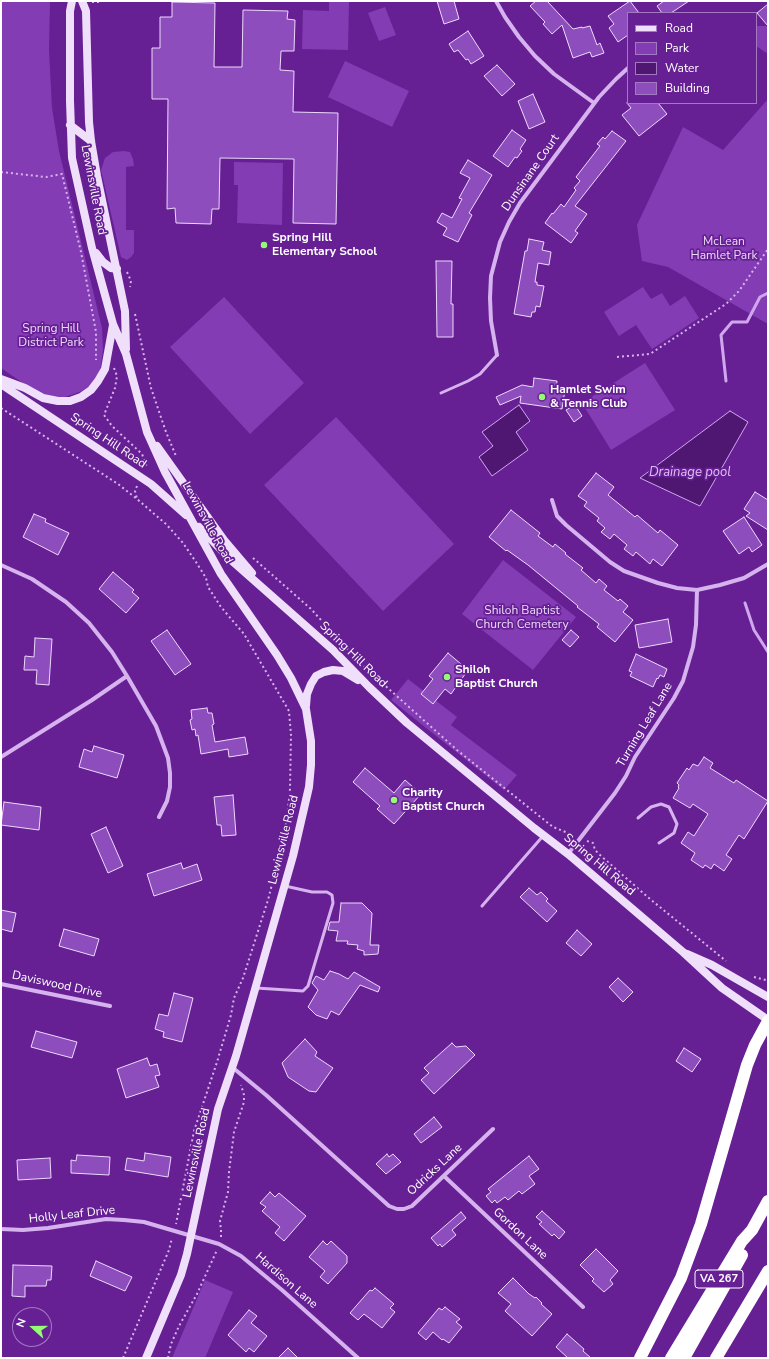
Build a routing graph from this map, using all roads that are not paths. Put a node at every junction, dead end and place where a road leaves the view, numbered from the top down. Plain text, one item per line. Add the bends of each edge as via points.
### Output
1 (72, 1) edge
2 (82, 1) edge
3 (496, 1) edge
4 (627, 69) edge
5 (594, 103) junction
6 (70, 125) junction
7 (91, 141) junction
8 (92, 248) junction
9 (121, 268) junction
10 (113, 324) junction
11 (126, 354) junction
12 (497, 355) joint
13 (1, 379) edge
14 (1, 384) edge
15 (441, 393) dead end
16 (147, 432) junction
17 (552, 500) dead end
18 (192, 520) junction
19 (768, 564) edge
20 (1, 565) edge
21 (697, 590) junction
22 (271, 595) junction
23 (127, 676) junction
24 (369, 687) junction
25 (306, 709) junction
26 (1, 757) edge
27 (159, 817) dead end
28 (638, 818) dead end
29 (544, 835) junction
30 (659, 843) dead end
31 (568, 854) junction
32 (285, 886) junction
33 (482, 906) dead end
34 (683, 952) junction
35 (1, 984) edge
36 (256, 988) junction
37 (768, 997) edge
38 (110, 1006) dead end
39 (768, 1020) edge
40 (232, 1067) junction
41 (493, 1129) dead end
42 (444, 1176) junction
43 (768, 1201) edge
44 (1, 1228) edge
45 (752, 1230) junction
46 (192, 1235) junction
47 (768, 1271) edge
48 (583, 1307) dead end
49 (146, 1358) edge
50 (358, 1358) edge
51 (640, 1358) edge
52 (671, 1358) edge
53 (684, 1358) edge
54 (716, 1358) edge

1 - 6 main road, Lewinsville Road
2 - 7 main road, Lewinsville Road via 86,10
3 - 5 street via 519,38 535,56 554,74
4 - 5 street, Dunsinane Court
5 - 12 street, Dunsinane Court via 520,203 500,242 491,276 490,298
6 - 7 main road
6 - 8 main road, Lewinsville Road via 72,158
7 - 9 main road, Lewinsville Road via 96,176
8 - 9 main road via 102,262 111,268
8 - 10 main road, Lewinsville Road
9 - 11 main road, Lewinsville Road
10 - 11 main road, Lewinsville Road
10 - 13 main road via 107,363 98,381 82,397 70,401 44,398
11 - 16 main road, Lewinsville Road
12 - 15 lane via 480,374
14 - 18 main road, Spring Hill Road via 151,484
16 - 18 main road, Lewinsville Road via 165,472
16 - 22 main road via 224,540
17 - 21 street via 557,516 566,525 624,571 677,588
18 - 22 main road, Spring Hill Road via 231,560
18 - 25 main road, Lewinsville Road via 227,584 291,678
19 - 21 street via 744,578
20 - 23 street via 32,579 66,602 89,623
21 - 31 street, Turning Leaf Lane via 693,647 683,681 635,757 619,788
22 - 24 main road, Spring Hill Road via 333,650
23 - 26 street
23 - 27 street via 156,726 168,758 170,787 167,801
24 - 25 main road via 343,671 324,672 316,676 311,684
24 - 29 main road, Spring Hill Road via 407,723
25 - 32 main road, Lewinsville Road via 312,765
28 - 30 lane via 651,807 661,804 669,807 677,824 674,833
29 - 31 main road, Spring Hill Road
29 - 33 lane
31 - 34 main road, Spring Hill Road
32 - 36 main road, Lewinsville Road
32 - 36 lane via 312,892 327,892 332,894 333,903 308,986 302,991
34 - 37 main road, Spring Hill Road via 712,965
34 - 39 main road, Spring Hill Road via 722,988
35 - 38 street, Daviswood Drive
36 - 40 main road, Lewinsville Road
39 - 51 highway via 747,1065 701,1224 681,1278
40 - 42 street, Odricks Lane via 389,1206 397,1209 412,1206
40 - 46 main road, Lewinsville Road via 218,1109
41 - 42 street, Odricks Lane
42 - 48 street, Gordon Lane
43 - 45 highway, VA 267
44 - 46 street, Holly Leaf Drive via 48,1228 106,1219 144,1222
45 - 52 highway, VA 267 via 742,1241
45 - 53 highway via 748,1245
46 - 49 main road, Lewinsville Road via 181,1275
46 - 50 street, Hardison Lane via 219,1244 241,1256
47 - 54 highway

